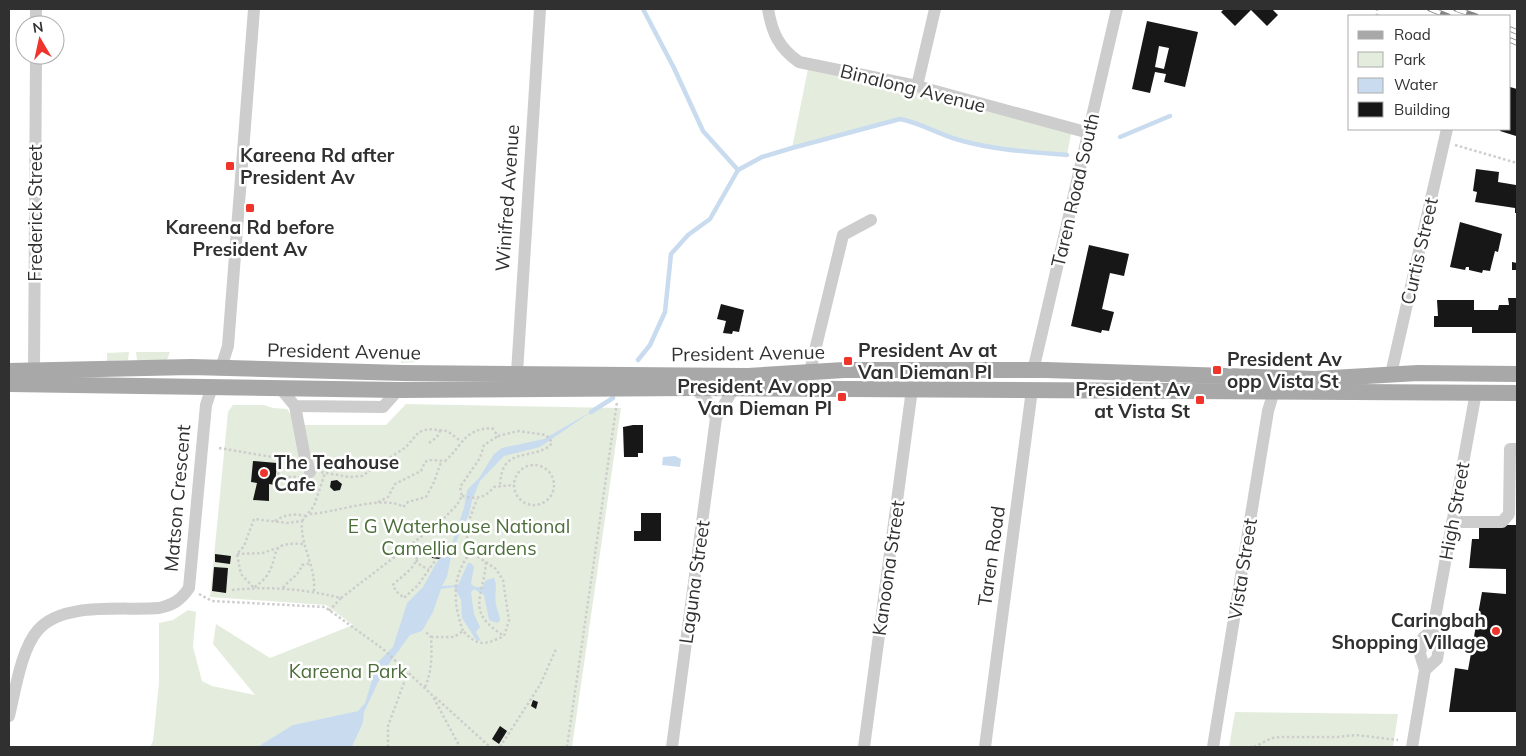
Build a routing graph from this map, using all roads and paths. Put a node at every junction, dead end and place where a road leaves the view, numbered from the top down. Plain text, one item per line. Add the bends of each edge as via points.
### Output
1 (254, 9) edge
2 (540, 9) edge
3 (768, 9) edge
4 (935, 9) edge
5 (1117, 9) edge
6 (36, 65) edge
7 (917, 86) junction
8 (1447, 130) edge
9 (1090, 134) junction
10 (1444, 142) junction
11 (1517, 163) edge
12 (871, 220) dead end
13 (221, 368) junction
14 (9, 371) edge
15 (34, 371) junction
16 (810, 371) junction
17 (1033, 371) junction
18 (517, 373) junction
19 (1391, 374) junction
20 (1478, 374) junction
21 (1517, 374) edge
22 (9, 384) edge
23 (212, 387) junction
24 (619, 388) junction
25 (695, 388) junction
26 (734, 388) junction
27 (808, 388) junction
28 (281, 389) junction
29 (912, 389) junction
30 (398, 390) junction
31 (518, 390) junction
32 (1032, 390) junction
33 (1274, 392) junction
34 (1386, 392) junction
35 (1476, 392) junction
36 (1517, 393) edge
37 (295, 406) junction
38 (716, 418) junction
39 (441, 429) junction
40 (498, 436) junction
41 (461, 441) junction
42 (428, 443) dead end
43 (219, 448) dead end
44 (1517, 449) edge
45 (442, 461) junction
46 (310, 472) junction
47 (325, 473) junction
48 (500, 485) junction
49 (514, 485) junction
50 (462, 496) junction
51 (477, 499) junction
52 (378, 502) junction
53 (402, 507) junction
54 (400, 510) dead end
55 (310, 514) junction
56 (306, 516) junction
57 (302, 521) junction
58 (274, 522) junction
59 (1452, 522) junction
60 (304, 544) junction
61 (409, 547) junction
62 (277, 548) junction
63 (471, 552) junction
64 (237, 554) junction
65 (416, 560) junction
66 (435, 560) dead end
67 (486, 561) junction
68 (311, 563) junction
69 (429, 568) junction
70 (254, 588) junction
71 (284, 588) junction
72 (232, 590) dead end
73 (314, 591) junction
74 (198, 593) dead end
75 (340, 598) junction
76 (329, 611) junction
77 (463, 631) junction
78 (426, 632) dead end
79 (504, 636) junction
80 (431, 638) junction
81 (556, 649) dead end
82 (408, 672) junction
83 (425, 688) junction
84 (432, 695) junction
85 (9, 716) edge
86 (1398, 740) dead end
87 (388, 747) edge
88 (460, 747) edge
89 (490, 747) edge
90 (500, 747) edge
91 (567, 747) edge
92 (672, 747) edge
93 (864, 747) edge
94 (985, 747) edge
95 (1213, 747) edge
96 (1254, 747) edge
97 (1412, 747) edge

1 - 13 street via 228,349
2 - 18 street, Winifred Avenue
3 - 7 street, Binalong Avenue via 775,38 786,53 799,62
4 - 7 street
5 - 9 street, Taren Road South
6 - 15 street, Frederick Street
7 - 9 street, Binalong Avenue
8 - 10 street, Curtis Street
9 - 17 street, Taren Road South
10 - 11 path
10 - 19 street, Curtis Street
12 - 16 street via 843,235
13 - 15 main road, President Avenue
13 - 18 main road, President Avenue
13 - 23 main road, Matson Crescent
14 - 15 main road, President Avenue
16 - 17 main road, President Avenue
16 - 18 main road, President Avenue via 748,376
16 - 27 main road
17 - 19 main road, President Avenue via 1114,371 1243,378
17 - 32 main road, Taren Road
18 - 31 main road, Winifred Avenue
19 - 20 main road, President Avenue
19 - 34 main road
20 - 21 main road, President Avenue
20 - 35 main road
22 - 23 main road, President Avenue
23 - 28 main road, President Avenue
23 - 85 street, Matson Crescent via 206,405 186,594 171,605 159,608 82,610 66,612 47,621 30,643
24 - 25 main road, President Avenue
24 - 31 main road, President Avenue
24 - 91 path
25 - 26 main road, President Avenue
25 - 38 street via 708,402
26 - 27 main road, President Avenue
26 - 38 street, Laguna Street
27 - 29 main road, President Avenue
28 - 30 main road, President Avenue
28 - 37 street
29 - 32 main road, President Avenue
29 - 93 street, Kanoona Street
30 - 31 main road, President Avenue
30 - 37 street via 383,407
32 - 33 main road, President Avenue
32 - 94 street, Taren Road
33 - 34 main road, President Avenue
33 - 95 street, Vista Street via 1268,411
34 - 35 main road, President Avenue
35 - 36 main road, President Avenue
35 - 59 street, High Street
37 - 46 street
38 - 92 street, Laguna Street
39 - 41 path
39 - 42 path
39 - 47 path via 419,432 406,447 362,476
40 - 41 path via 492,428 482,429 468,434
40 - 48 path via 518,431 546,435 552,442 533,454 518,454 506,462
40 - 50 path via 484,445 480,458 460,487
41 - 45 path
43 - 46 path via 278,458 278,477 292,478
44 - 59 street via 1510,449 1509,511 1502,522
45 - 52 path via 425,462 421,471 395,484 388,497
45 - 53 path via 426,497
46 - 47 path
47 - 55 path
48 - 49 path
48 - 51 path
49 - 49 path via 520,501 533,506 546,502 555,485 550,472 533,465 520,470
50 - 51 path
50 - 61 path via 458,505
51 - 63 path via 468,526
52 - 53 path via 397,503
52 - 55 path
53 - 54 path
55 - 56 path
56 - 57 path
56 - 58 path via 281,517
57 - 58 path
57 - 60 path
58 - 64 path via 254,519 244,546
59 - 97 street, High Street via 1433,629 1423,638 1420,654 1425,670
60 - 62 path via 283,544
60 - 68 path
61 - 65 path via 416,550
61 - 75 path
62 - 64 path via 263,553
62 - 70 path via 266,577
63 - 67 path
63 - 77 path via 457,581 455,608
64 - 70 path via 241,574
65 - 69 path
65 - 69 path via 394,585 404,598
66 - 69 path
67 - 79 path via 503,580 509,621
67 - 79 path via 478,596 479,608 486,622
68 - 71 path via 302,565
68 - 73 path
70 - 71 path
70 - 72 path
71 - 73 path
73 - 75 path
74 - 76 path via 212,601 325,607
75 - 76 path
76 - 82 path via 383,649
77 - 79 path via 474,642 488,644
77 - 80 path via 454,637
78 - 80 path
80 - 83 path via 431,674
81 - 90 path via 540,684
82 - 83 path
82 - 87 path via 388,726
83 - 84 path
84 - 88 path
84 - 89 path
86 - 96 path via 1356,735 1283,737 1272,738

